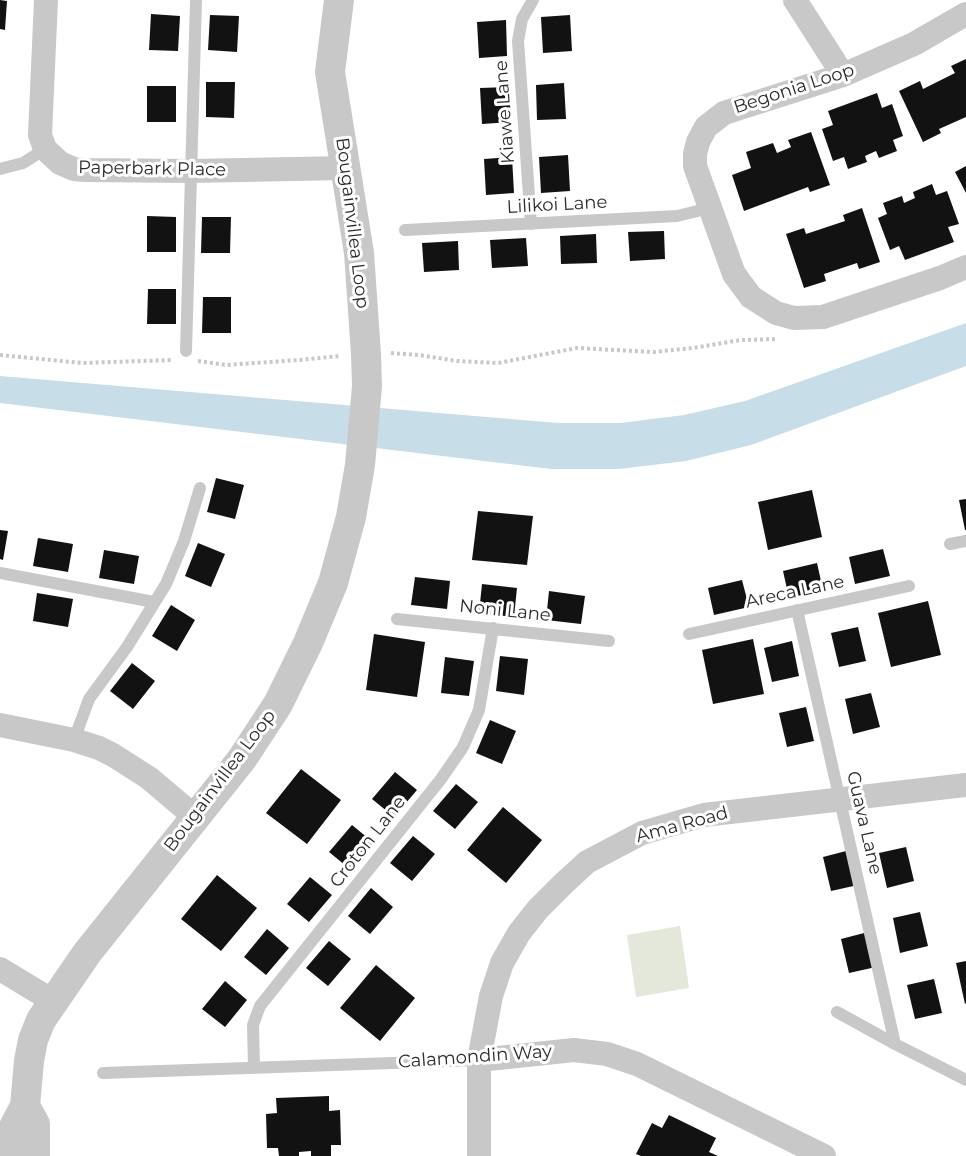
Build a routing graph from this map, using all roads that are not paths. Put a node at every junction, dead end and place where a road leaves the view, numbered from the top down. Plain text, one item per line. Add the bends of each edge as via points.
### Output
1 (46, 0) edge
2 (196, 0) edge
3 (339, 0) edge
4 (533, 0) edge
5 (795, 0) edge
6 (966, 14) edge
7 (843, 75) junction
8 (45, 149) junction
9 (345, 168) junction
10 (0, 169) edge
11 (190, 171) junction
12 (710, 208) junction
13 (531, 224) junction
14 (405, 230) dead end
15 (966, 267) edge
16 (186, 351) dead end
17 (200, 488) dead end
18 (966, 541) edge
19 (950, 544) dead end
20 (0, 573) edge
21 (909, 586) dead end
22 (154, 602) junction
23 (797, 610) junction
24 (397, 619) dead end
25 (493, 628) junction
26 (689, 634) dead end
27 (609, 640) dead end
28 (0, 725) edge
29 (74, 740) junction
30 (966, 785) edge
31 (840, 798) junction
32 (195, 817) junction
33 (0, 969) edge
34 (53, 1001) junction
35 (837, 1012) dead end
36 (895, 1044) junction
37 (479, 1060) junction
38 (254, 1067) junction
39 (103, 1072) dead end
40 (966, 1080) edge
41 (25, 1106) junction
42 (13, 1156) edge
43 (35, 1156) edge
44 (478, 1156) edge
45 (824, 1156) edge

1 - 8 street via 39,124
2 - 11 lane
3 - 9 street, Bougainvillea Loop via 330,72
4 - 13 lane, Kiawe Lane via 522,19 518,41
5 - 7 street
6 - 7 street, Begonia Loop via 914,44
7 - 12 street, Begonia Loop via 730,110 710,123 698,142 695,160
8 - 10 lane via 23,163
8 - 11 street, Paperbark Place via 60,164 74,169
9 - 11 street, Paperbark Place
9 - 32 street, Bougainvillea Loop via 359,253 367,386 351,517 333,582 278,704 242,759
11 - 16 lane
12 - 13 lane, Lilikoi Lane via 677,216
12 - 15 street, Begonia Loop via 738,282 758,303 785,316 823,317
13 - 14 lane, Lilikoi Lane
17 - 22 lane via 184,541
18 - 19 lane
20 - 22 lane
21 - 23 lane, Areca Lane
22 - 29 lane via 89,699
23 - 26 lane, Areca Lane
23 - 31 lane, Guava Lane
24 - 25 lane, Noni Lane
25 - 27 lane, Noni Lane
25 - 38 lane, Croton Lane via 479,710 463,747 260,1006 252,1026
28 - 29 street
29 - 32 street via 99,748 129,765
30 - 31 street, Ama Road
31 - 36 lane, Guava Lane
31 - 37 street, Ama Road via 704,815 642,833 587,862 538,909 502,963 491,996
32 - 34 street, Bougainvillea Loop via 87,952
33 - 34 street
34 - 41 street, Bougainvillea Loop via 33,1040
35 - 36 lane
36 - 40 lane
37 - 38 lane, Calamondin Way
37 - 44 street, Ama Road
37 - 45 street, Calamondin Way via 574,1050 607,1054 637,1064
38 - 39 lane, Calamondin Way
41 - 42 street via 14,1127
41 - 43 street via 35,1124

